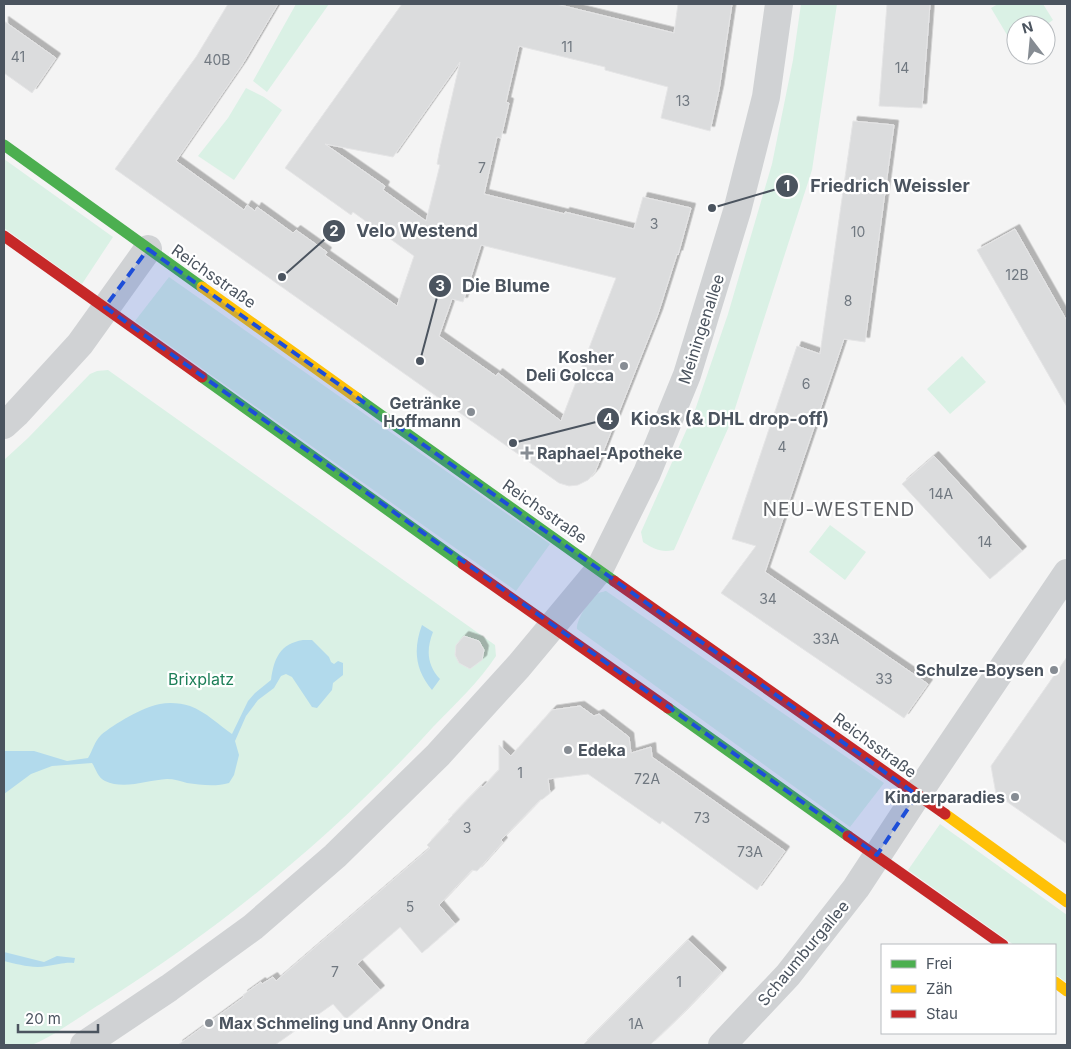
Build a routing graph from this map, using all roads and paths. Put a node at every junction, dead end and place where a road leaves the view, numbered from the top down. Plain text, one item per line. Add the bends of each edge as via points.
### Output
1 (780, 4) edge
2 (4, 145) edge
3 (4, 236) edge
4 (148, 249) junction
5 (105, 307) junction
6 (4, 425) edge
7 (599, 570) junction
8 (1067, 573) edge
9 (551, 626) junction
10 (917, 795) junction
11 (877, 855) junction
12 (1067, 902) edge
13 (1002, 944) edge
14 (1056, 983) edge
15 (1067, 991) edge
16 (84, 1045) edge
17 (722, 1045) edge

1 - 7 street, Meiningenallee via 766,97 737,211 687,376 647,474
2 - 4 main road, Reichsstraße
3 - 5 main road
4 - 5 street
4 - 7 main road, Reichsstraße
5 - 6 street via 80,344
5 - 9 main road
7 - 9 street, Meiningenallee
7 - 10 main road, Reichsstraße
8 - 10 street, Schaumburgallee
9 - 11 main road
9 - 16 street via 438,755 335,856 261,921
10 - 11 street, Schaumburgallee
10 - 12 main road, Reichsstraße
11 - 13 main road
11 - 17 street, Schaumburgallee via 856,888 788,975
14 - 15 main road

